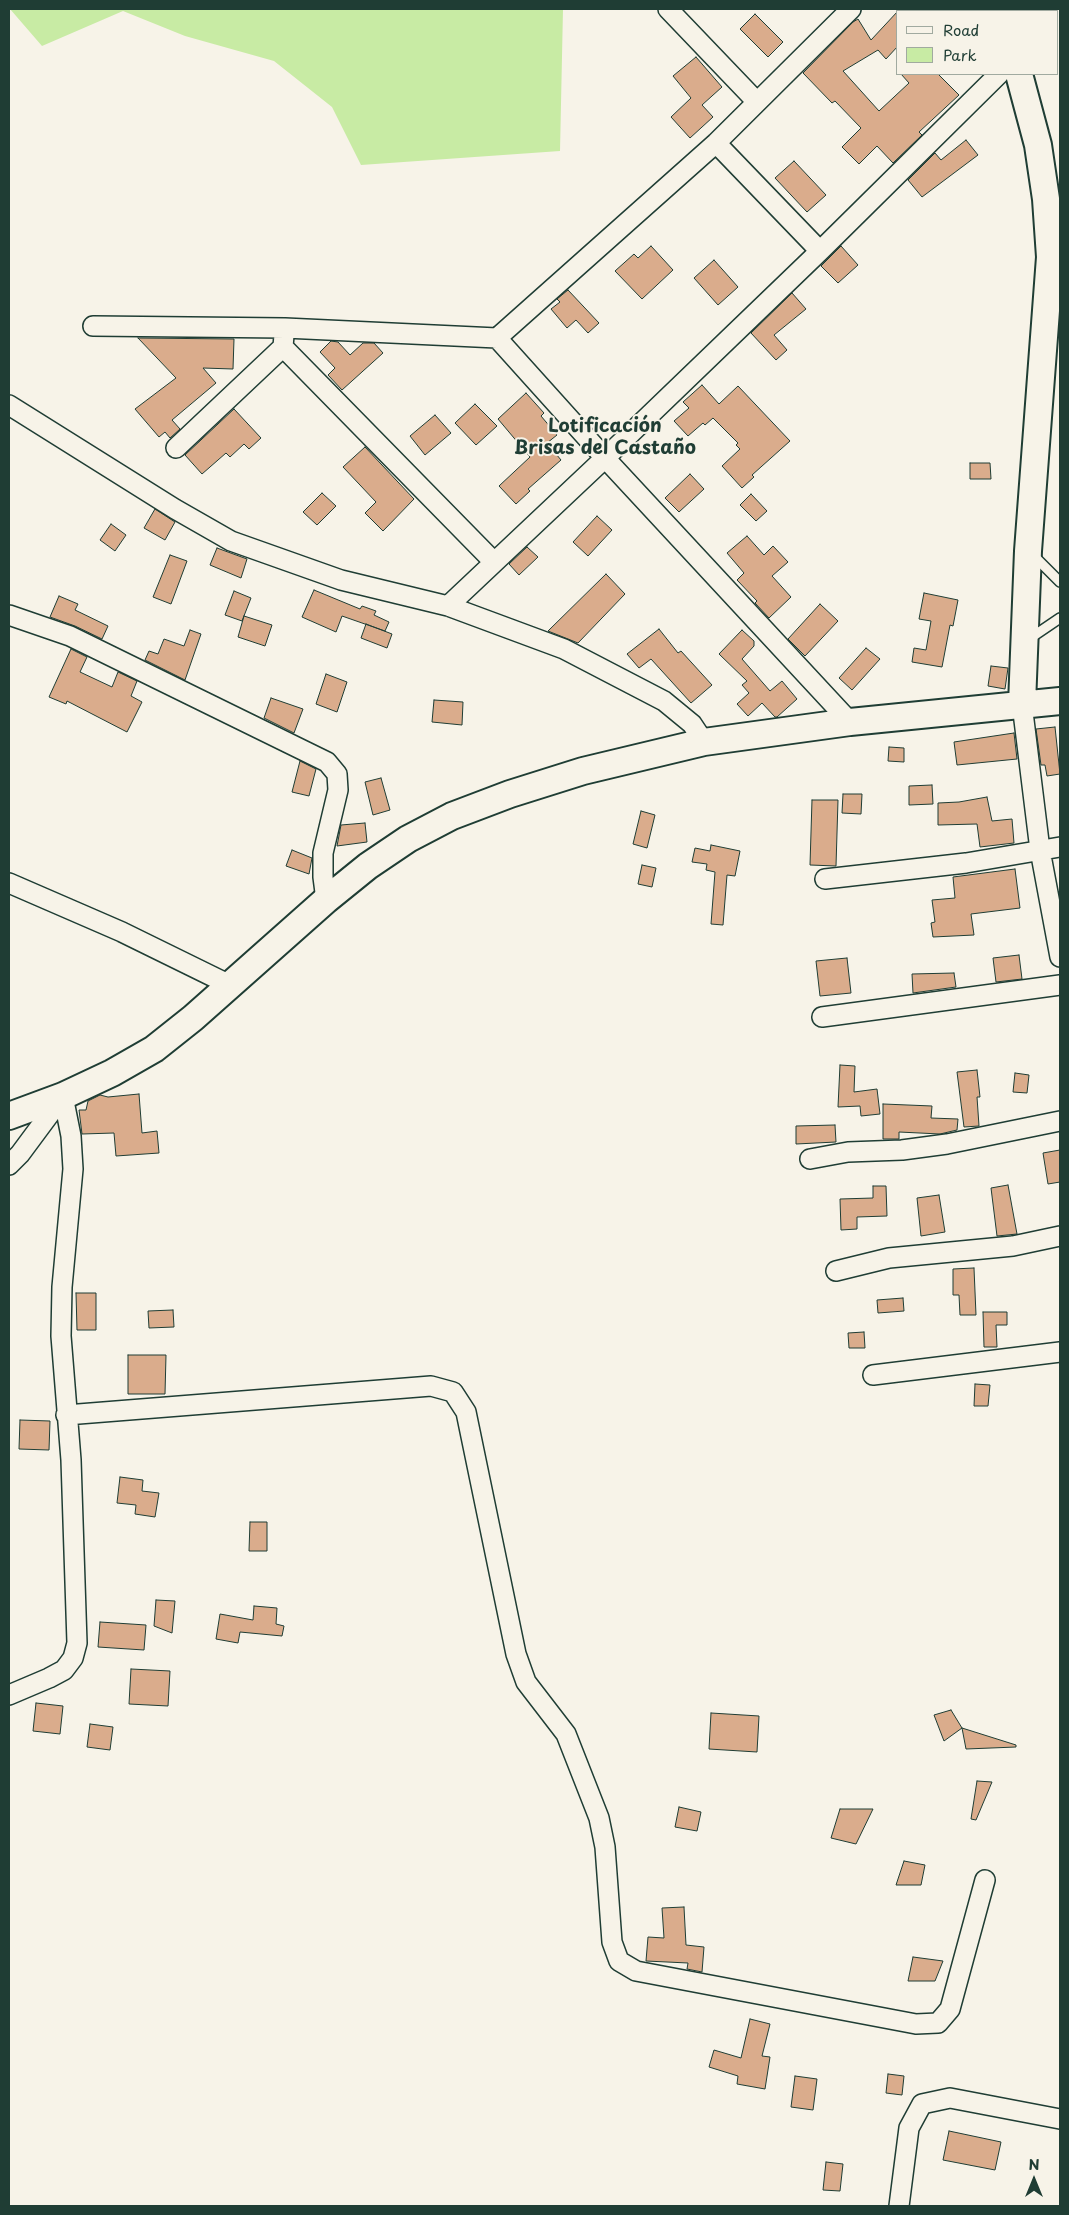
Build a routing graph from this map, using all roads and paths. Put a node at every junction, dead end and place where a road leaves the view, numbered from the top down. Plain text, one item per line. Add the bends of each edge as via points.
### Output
1 (668, 9) edge
2 (851, 9) edge
3 (998, 75) edge
4 (1019, 75) edge
5 (757, 102) junction
6 (716, 143) junction
7 (820, 251) junction
8 (93, 326) dead end
9 (285, 328) junction
10 (497, 338) junction
11 (283, 347) junction
12 (9, 405) edge
13 (176, 448) dead end
14 (605, 458) junction
15 (1028, 551) junction
16 (493, 561) junction
17 (1060, 582) edge
18 (448, 606) junction
19 (9, 615) edge
20 (1060, 618) edge
21 (1024, 642) junction
22 (1060, 701) edge
23 (1022, 704) junction
24 (850, 722) junction
25 (704, 742) junction
26 (1060, 847) edge
27 (1040, 850) junction
28 (825, 879) dead end
29 (9, 883) edge
30 (326, 900) junction
31 (1060, 957) edge
32 (230, 984) junction
33 (1060, 985) edge
34 (822, 1017) dead end
35 (63, 1096) junction
36 (9, 1116) edge
37 (1060, 1121) edge
38 (810, 1160) dead end
39 (9, 1165) edge
40 (1060, 1236) edge
41 (836, 1270) dead end
42 (1060, 1352) edge
43 (873, 1375) dead end
44 (66, 1416) junction
45 (9, 1695) edge
46 (985, 1880) dead end
47 (1060, 2119) edge
48 (898, 2206) edge

1 - 5 street
2 - 5 street
3 - 7 street
4 - 15 street via 1038,145 1050,256
5 - 6 street
6 - 7 street
6 - 10 street
7 - 14 street
8 - 9 street
9 - 10 street
9 - 11 street
10 - 14 street
11 - 13 street
11 - 16 street
12 - 18 street via 230,541 341,580
14 - 16 street
14 - 24 street
15 - 17 lane
15 - 21 street
16 - 18 street
18 - 25 street via 564,649 664,700 692,724
19 - 30 street via 70,636 327,762 338,774 338,790 323,853
20 - 21 lane
21 - 23 street
22 - 23 street
23 - 24 street
23 - 27 street
24 - 25 street
25 - 30 street via 583,771 452,816 392,850
26 - 27 street
27 - 28 street via 966,863
27 - 31 street
29 - 32 street
30 - 32 street
32 - 35 street via 154,1049
33 - 34 street
35 - 36 street
35 - 39 street
35 - 44 street via 72,1136 73,1170 62,1287 61,1336
37 - 38 street via 948,1144 848,1152
40 - 41 street via 1013,1246 889,1258
42 - 43 street
44 - 45 street via 73,1507 77,1643 73,1658 64,1670
44 - 46 street via 431,1386 453,1392 466,1412 516,1654 526,1682 566,1734 599,1818 605,1847 612,1942 619,1961 636,1971 916,2024 938,2023 950,2009
47 - 48 street via 950,2098 922,2104 910,2128

